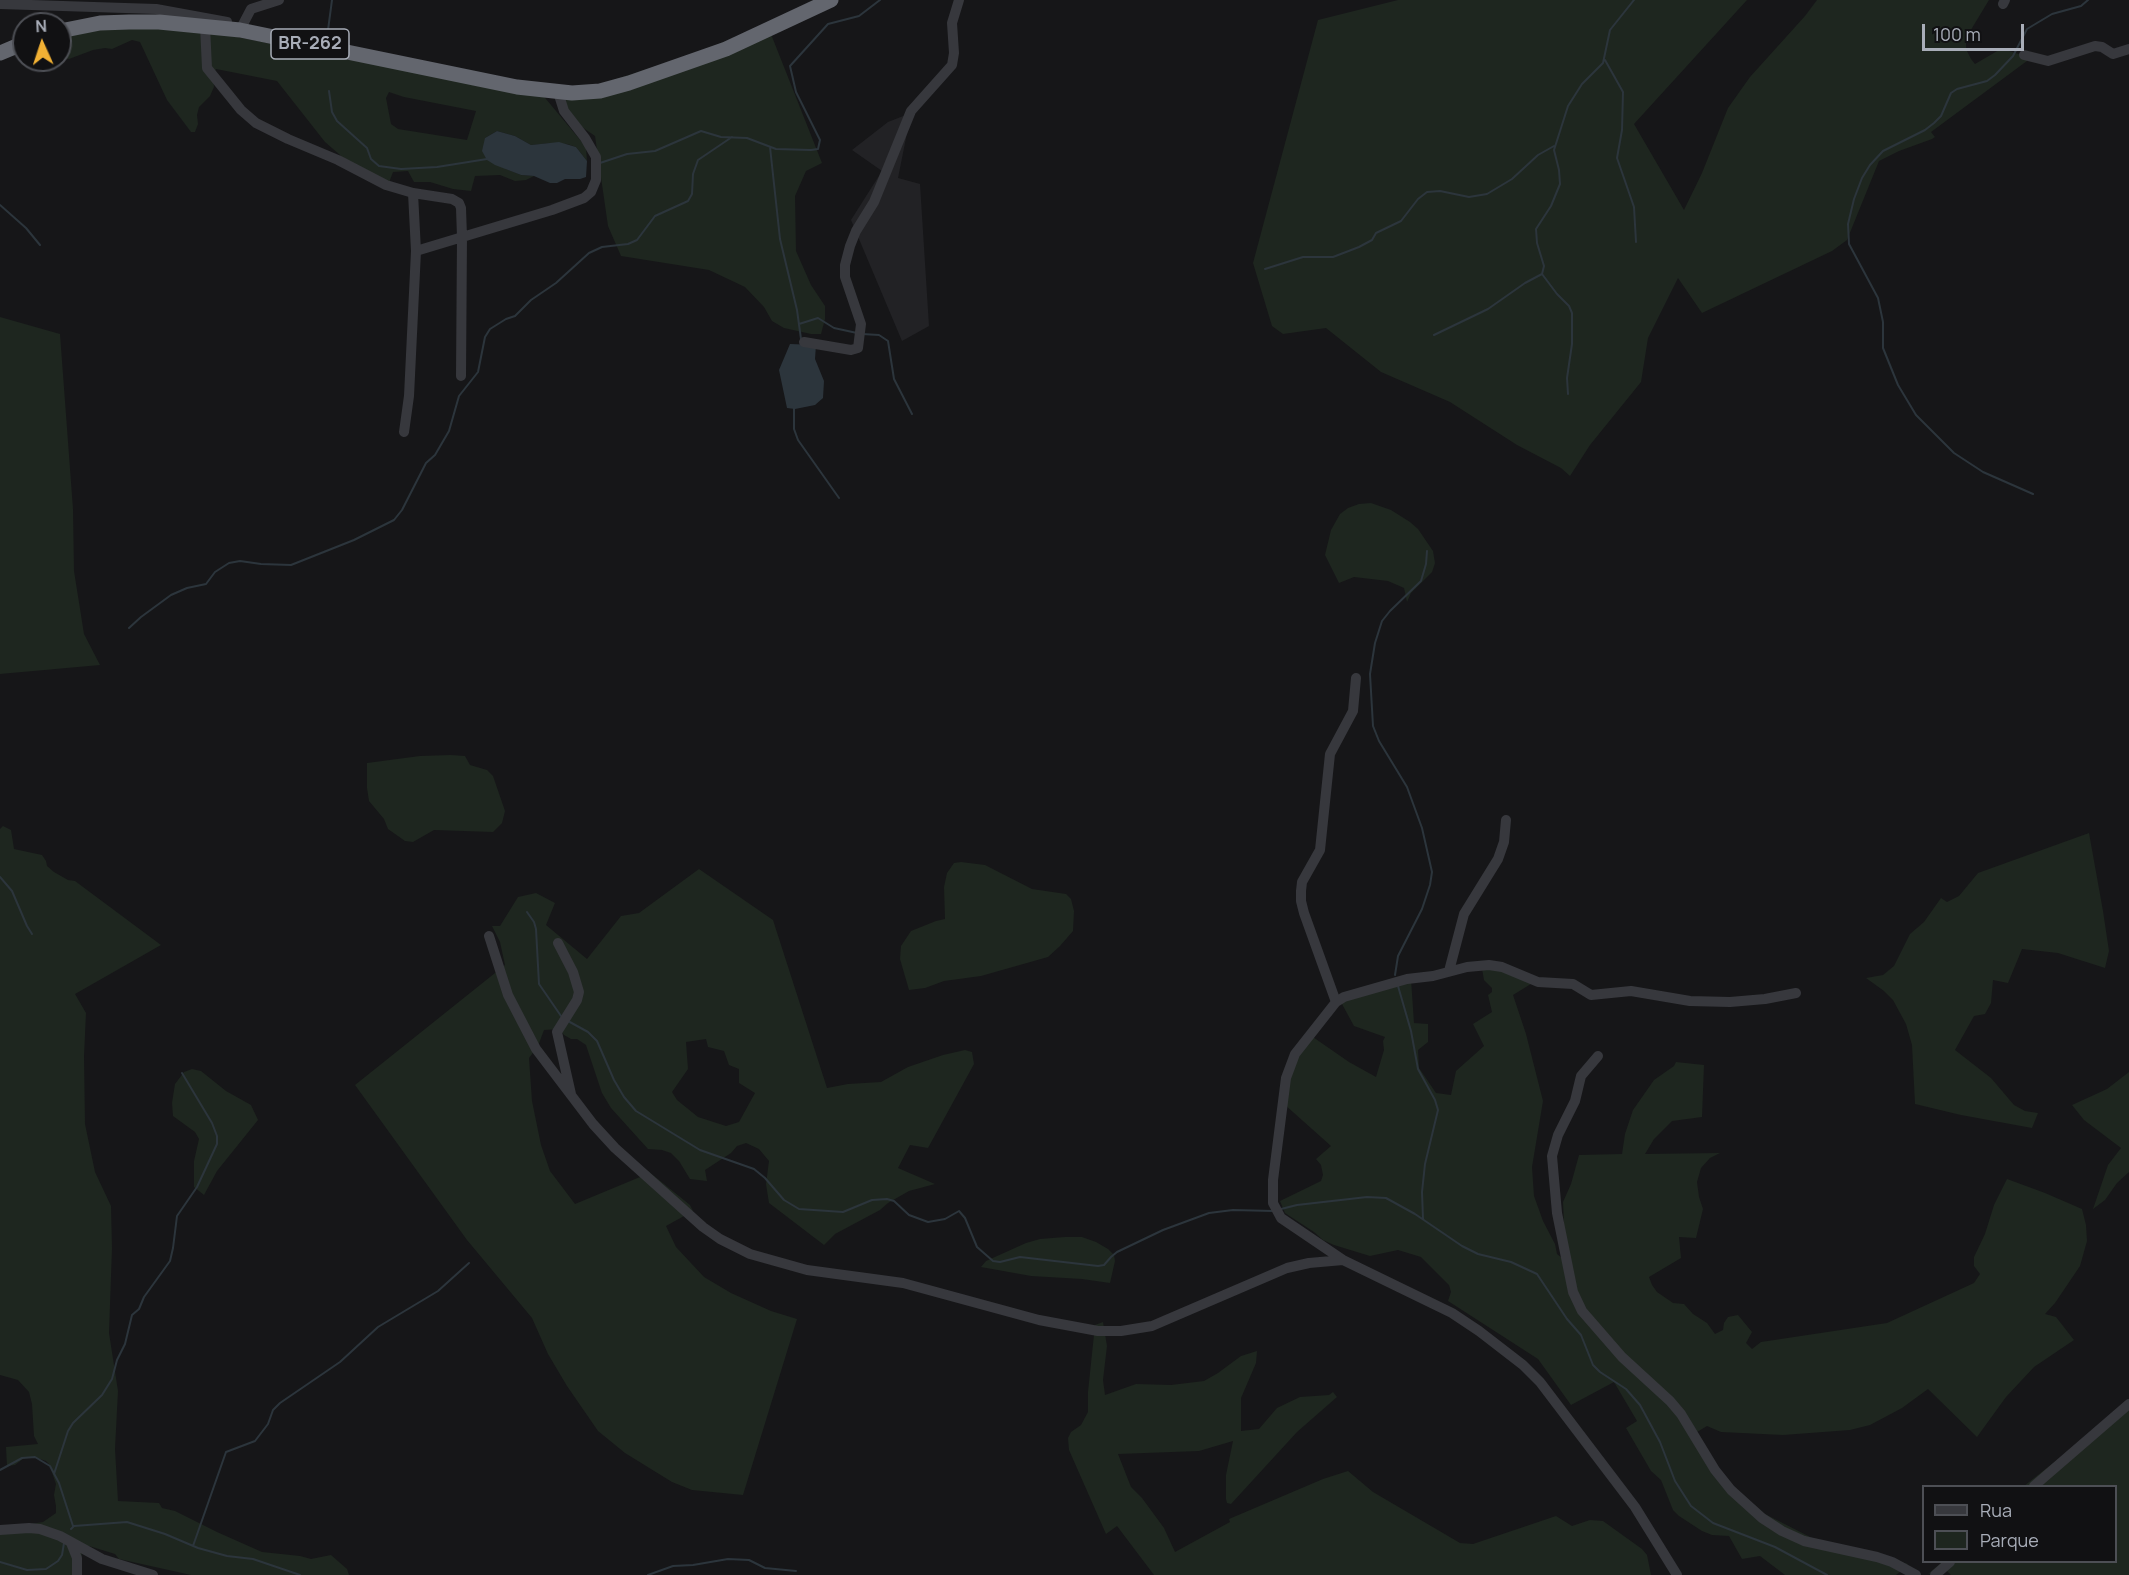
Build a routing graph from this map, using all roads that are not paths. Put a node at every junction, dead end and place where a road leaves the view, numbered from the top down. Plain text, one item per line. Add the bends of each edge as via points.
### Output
1 (279, 0) edge
2 (831, 0) edge
3 (959, 0) edge
4 (0, 4) edge
5 (220, 26) junction
6 (72, 29) edge
7 (2129, 49) edge
8 (2024, 55) dead end
9 (558, 92) junction
10 (413, 193) junction
11 (462, 237) junction
12 (416, 251) junction
13 (804, 342) dead end
14 (461, 375) dead end
15 (404, 432) dead end
16 (1356, 678) dead end
17 (1506, 820) dead end
18 (489, 936) dead end
19 (558, 943) dead end
20 (1449, 971) junction
21 (1796, 993) dead end
22 (1336, 1002) junction
23 (1598, 1056) dead end
24 (572, 1097) junction
25 (1343, 1260) junction
26 (2129, 1404) edge
27 (2035, 1485) edge
28 (0, 1530) edge
29 (71, 1543) junction
30 (1949, 1563) edge
31 (77, 1575) edge
32 (153, 1575) edge
33 (1677, 1575) edge
34 (1916, 1575) edge
35 (1935, 1575) edge

1 - 5 street via 251,9
2 - 9 highway, BR-262 via 726,49 629,83 600,91
3 - 13 street via 952,23 952,64 911,111 874,202 850,246 844,277 861,324 858,348
4 - 5 street via 156,9
5 - 6 highway, BR-262 via 129,22
5 - 9 highway, BR-262
5 - 10 street via 207,68 248,117 386,185
7 - 8 street via 2113,54 2096,46 2048,61
9 - 11 street via 564,111 596,157 595,186 584,198
10 - 11 street via 459,203
10 - 12 street
11 - 12 street
11 - 14 street
12 - 15 street via 410,396
16 - 22 street via 1353,711 1330,754 1320,850 1301,891 1301,902
17 - 20 street via 1498,859 1464,914
18 - 24 street via 508,994 525,1029
19 - 24 street via 579,992 557,1032
20 - 21 street via 1502,966 1538,982 1573,984 1591,995 1631,991 1690,1001 1730,1002
20 - 22 street via 1368,989
22 - 25 street via 1295,1054 1288,1071 1272,1198 1281,1218
23 - 34 street via 1581,1076 1575,1101 1551,1156 1557,1213 1573,1292 1582,1311 1622,1358 1670,1401 1715,1470 1762,1518 1804,1541 1877,1557
24 - 25 street via 615,1148 703,1227 750,1254 807,1270 903,1282 1039,1320 1098,1331 1152,1326 1287,1268
25 - 33 street via 1452,1313 1523,1365 1635,1506
26 - 27 street
28 - 29 street via 40,1529
29 - 31 street via 77,1558
29 - 32 street via 102,1559
30 - 35 street

